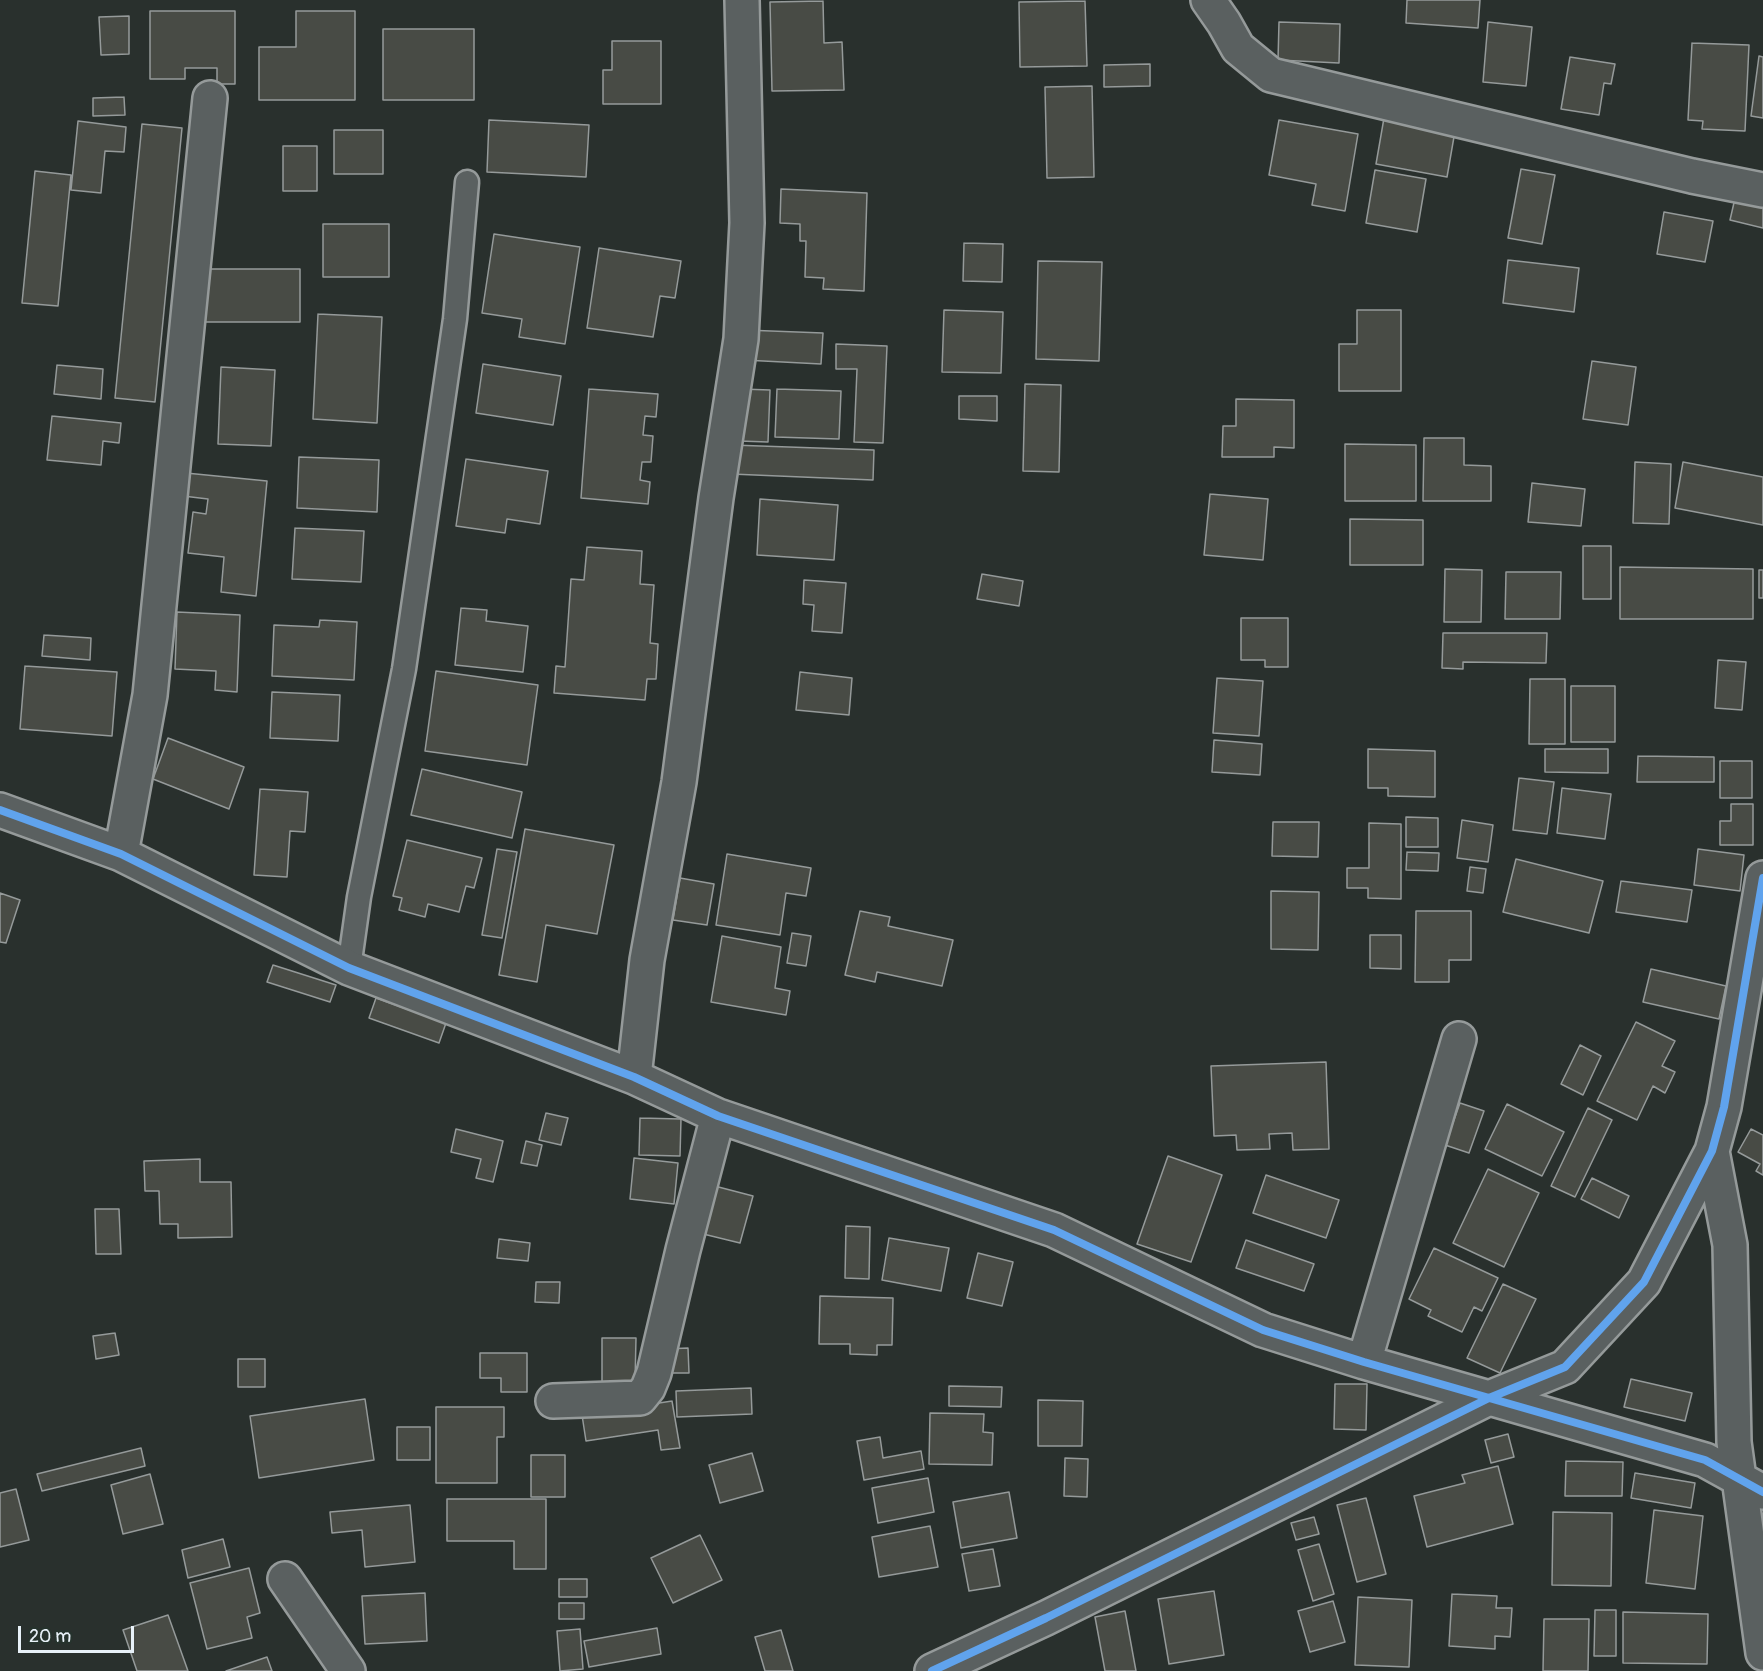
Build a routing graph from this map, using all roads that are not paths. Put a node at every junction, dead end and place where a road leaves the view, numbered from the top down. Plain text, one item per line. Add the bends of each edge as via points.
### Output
1 (742, 0) edge
2 (1219, 8) edge
3 (210, 98) dead end
4 (467, 182) dead end
5 (1763, 190) edge
6 (0, 810) edge
7 (121, 854) junction
8 (1763, 878) edge
9 (349, 968) junction
10 (1458, 1039) dead end
11 (634, 1077) junction
12 (718, 1116) junction
13 (1712, 1151) junction
14 (1364, 1362) junction
15 (1489, 1398) junction
16 (553, 1401) dead end
17 (1751, 1486) edge
18 (285, 1579) dead end
19 (1763, 1653) edge
20 (348, 1671) edge
21 (932, 1671) edge

1 - 11 street via 747,223 741,339 679,782 646,960
2 - 5 street via 1238,48 1271,75
3 - 7 street via 150,696
4 - 9 lane via 455,319 404,669 359,897
6 - 7 street
7 - 9 street
8 - 13 street via 1724,1107
9 - 11 street
10 - 14 street
11 - 12 street
12 - 14 street via 1054,1230 1263,1330
12 - 16 street via 648,1388 640,1398
13 - 15 street via 1644,1282 1565,1367
13 - 17 street via 1730,1245 1734,1442
14 - 15 street
15 - 17 street via 1705,1460
15 - 21 street
17 - 19 street
18 - 20 street

